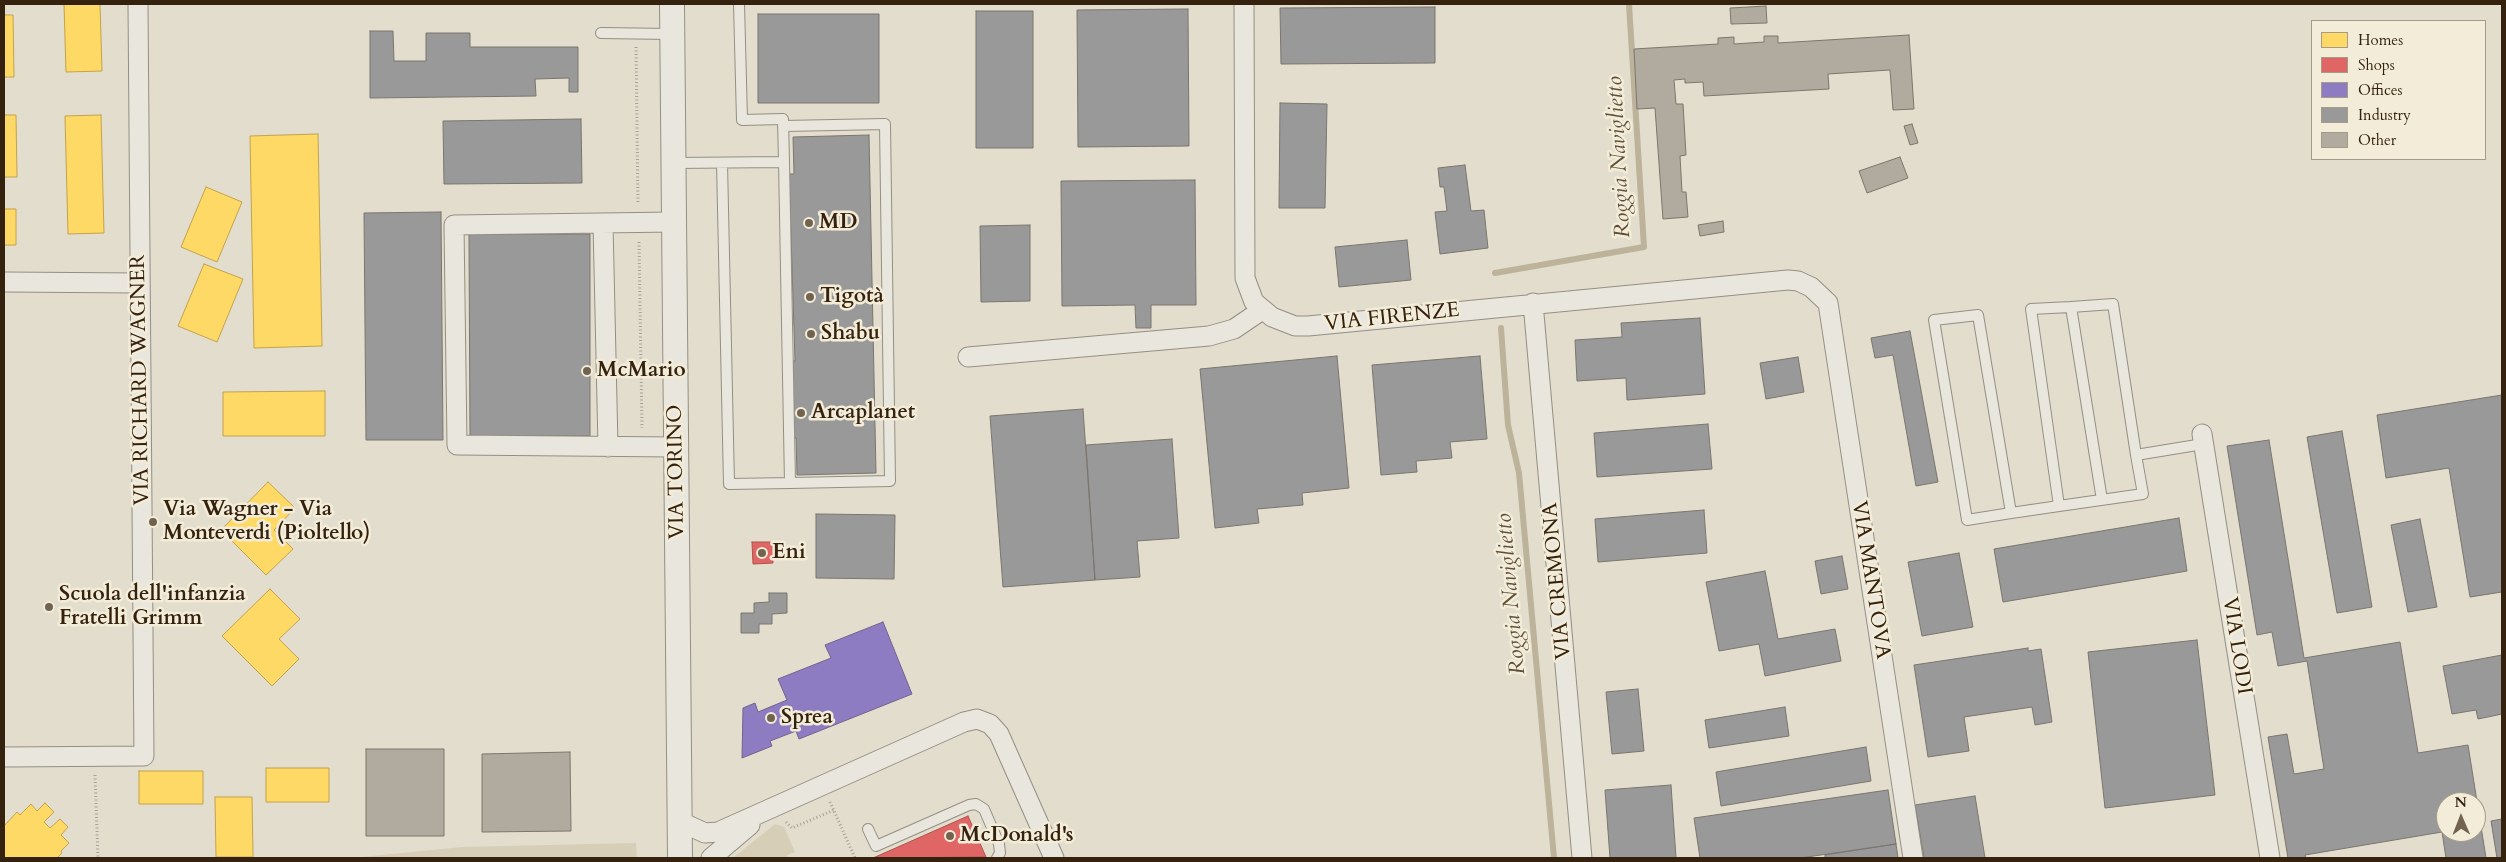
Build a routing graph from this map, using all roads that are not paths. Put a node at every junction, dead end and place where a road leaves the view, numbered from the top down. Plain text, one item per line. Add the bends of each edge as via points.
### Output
1 (138, 4) edge
2 (672, 4) edge
3 (739, 4) edge
4 (1244, 4) edge
5 (601, 33) dead end
6 (672, 34) junction
7 (783, 126) junction
8 (784, 162) junction
9 (673, 163) junction
10 (722, 163) junction
11 (674, 222) junction
12 (603, 223) junction
13 (4, 282) edge
14 (140, 283) junction
15 (1533, 303) junction
16 (1828, 303) joint
17 (2071, 307) junction
18 (1262, 310) junction
19 (968, 357) dead end
20 (2202, 439) joint
21 (676, 446) junction
22 (608, 447) junction
23 (2136, 455) junction
24 (790, 483) junction
25 (2102, 500) junction
26 (2059, 506) junction
27 (2011, 514) junction
28 (4, 757) edge
29 (771, 817) junction
30 (679, 821) junction
31 (868, 829) dead end
32 (680, 858) edge
33 (711, 858) edge
34 (997, 858) edge
35 (1054, 858) edge
36 (1582, 858) edge
37 (1913, 858) edge
38 (2270, 858) edge

1 - 14 street, VIA RICHARD WAGNER
2 - 6 street, VIA TORINO
3 - 7 lane via 742,120 783,119
4 - 18 street, VIA FIRENZE via 1245,278 1248,291
5 - 6 lane
6 - 9 street, VIA TORINO
7 - 8 lane
7 - 24 lane via 884,124 890,481
8 - 10 lane
8 - 24 lane
9 - 10 lane
9 - 11 street, VIA TORINO
10 - 24 lane via 729,484
11 - 12 street
11 - 21 street, VIA TORINO
12 - 22 street
12 - 22 street via 454,225 457,445
13 - 14 street
14 - 28 street, VIA RICHARD WAGNER via 144,756
15 - 16 street, VIA FIRENZE via 1788,280 1812,287
15 - 18 street, VIA FIRENZE via 1308,326 1282,322
15 - 36 street, VIA CREMONA
16 - 37 street, VIA MANTOVA
17 - 23 lane via 2113,304
17 - 25 lane
17 - 26 lane via 2031,309
18 - 19 street via 1234,329 1209,336
20 - 23 lane
20 - 38 street, VIA LODI
21 - 22 street
21 - 30 street, VIA TORINO
23 - 25 lane via 2143,494
25 - 26 lane
26 - 27 lane
27 - 27 lane via 1968,520 1934,320 1978,315
29 - 30 street via 712,833
29 - 33 street
29 - 35 street via 823,786 968,720 986,721 999,734
30 - 32 street, VIA TORINO
31 - 34 lane via 876,846 976,804 984,809 999,844

